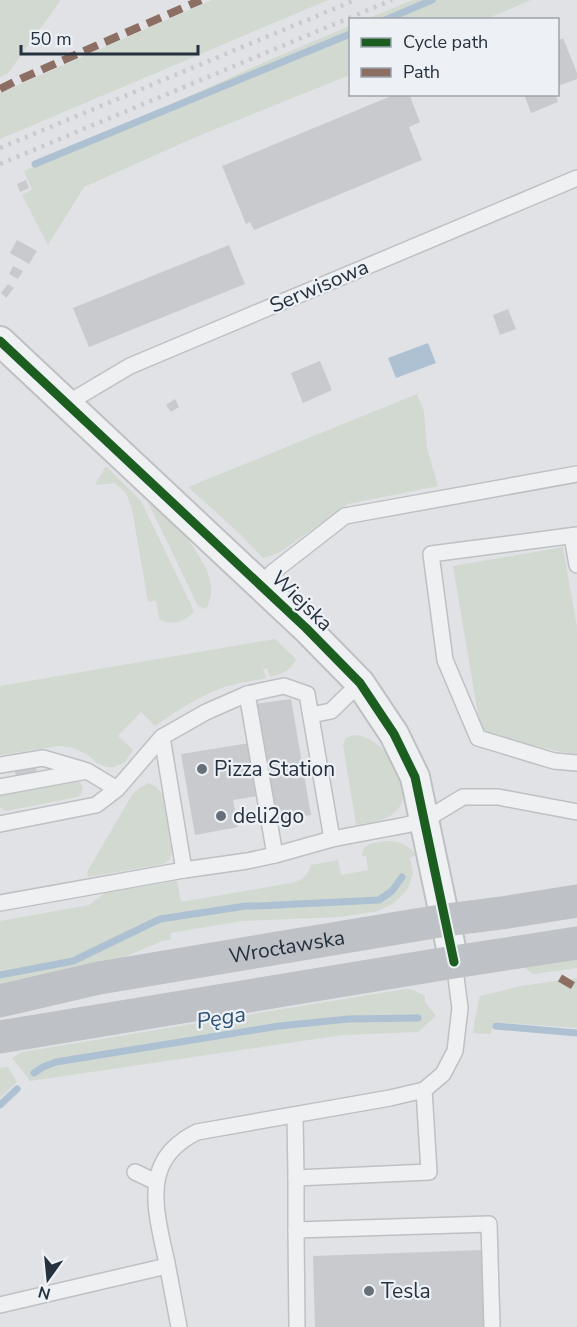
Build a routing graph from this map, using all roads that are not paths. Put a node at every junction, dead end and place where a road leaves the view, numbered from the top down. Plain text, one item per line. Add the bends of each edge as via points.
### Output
1 (577, 178) edge
2 (0, 341) edge
3 (66, 404) junction
4 (577, 474) edge
5 (574, 536) edge
6 (577, 565) edge
7 (260, 585) junction
8 (360, 683) junction
9 (247, 694) junction
10 (311, 715) junction
11 (162, 737) junction
12 (577, 763) edge
13 (0, 765) edge
14 (87, 771) junction
15 (0, 787) edge
16 (117, 789) junction
17 (577, 812) edge
18 (425, 820) junction
19 (0, 824) edge
20 (332, 839) junction
21 (275, 855) junction
22 (184, 870) junction
23 (577, 901) edge
24 (0, 903) edge
25 (446, 920) junction
26 (577, 944) edge
27 (454, 962) junction
28 (0, 1001) edge
29 (0, 1037) edge
30 (424, 1090) junction
31 (295, 1114) junction
32 (135, 1172) dead end
33 (296, 1178) junction
34 (156, 1182) junction
35 (296, 1230) junction
36 (167, 1266) junction
37 (0, 1305) edge
38 (179, 1327) edge
39 (297, 1327) edge
40 (492, 1327) edge

1 - 3 lane, Serwisowa via 130,366
2 - 3 street, Wiejska
3 - 7 street, Wiejska
4 - 7 lane via 345,516
5 - 6 lane
5 - 12 lane via 431,554 445,660 477,738 554,761
7 - 8 street, Wiejska
8 - 10 lane via 331,711
8 - 18 street, Wiejska via 394,734 415,777
9 - 10 lane via 284,686 308,694
9 - 11 lane
9 - 21 lane
10 - 20 lane
11 - 16 lane
11 - 22 lane
13 - 14 lane via 43,758
14 - 15 lane
14 - 16 lane
16 - 19 lane via 96,805
17 - 18 lane via 498,797 463,797
18 - 20 lane
18 - 25 street, Wiejska
20 - 21 lane
21 - 22 lane
22 - 24 lane
23 - 25 main road, Wrocławska
25 - 27 street, Wiejska
25 - 28 main road, Wrocławska via 99,978
26 - 27 main road, Wrocławska
27 - 29 main road, Wrocławska
27 - 30 lane via 460,1008 455,1051 443,1074
30 - 31 lane
30 - 33 lane via 429,1172
31 - 33 lane
31 - 34 lane via 197,1132 171,1150
32 - 34 lane
33 - 35 lane
34 - 36 lane
35 - 39 lane
35 - 40 lane via 489,1224
36 - 37 lane
36 - 38 lane

